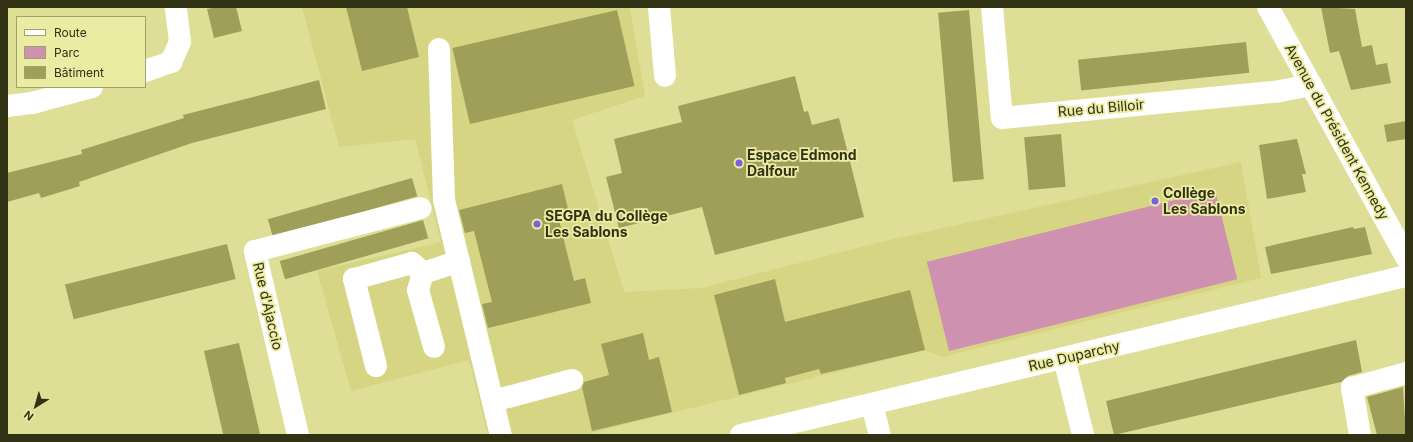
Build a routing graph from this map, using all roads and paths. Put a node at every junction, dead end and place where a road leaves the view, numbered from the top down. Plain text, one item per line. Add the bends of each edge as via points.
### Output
1 (176, 7) edge
2 (659, 7) edge
3 (992, 7) edge
4 (1268, 7) edge
5 (439, 49) dead end
6 (146, 71) edge
7 (665, 76) dead end
8 (1310, 85) junction
9 (88, 88) edge
10 (7, 106) edge
11 (422, 208) dead end
12 (1406, 257) edge
13 (459, 261) junction
14 (423, 273) junction
15 (1406, 276) edge
16 (434, 347) dead end
17 (1064, 358) junction
18 (376, 366) dead end
19 (1406, 373) edge
20 (572, 380) dead end
21 (493, 402) junction
22 (872, 404) junction
23 (298, 435) edge
24 (501, 435) edge
25 (741, 435) edge
26 (880, 435) edge
27 (1083, 435) edge
28 (1360, 435) edge

1 - 6 street via 180,42 171,62
2 - 7 street
3 - 8 street, Rue du Billoir via 1002,118 1280,92
4 - 8 street, Avenue du Président Kennedy
5 - 13 street via 444,200
8 - 12 street, Avenue du Président Kennedy
9 - 10 street via 32,104
11 - 23 street, Rue d'Ajaccio via 255,251
13 - 14 street
13 - 21 street
14 - 16 street via 418,290
14 - 18 street via 412,263 354,279
15 - 17 street, Rue Duparchy
17 - 22 street, Rue Duparchy
17 - 27 street
19 - 28 street via 1352,388
20 - 21 street
21 - 24 street
22 - 25 street, Rue Duparchy
22 - 26 street

